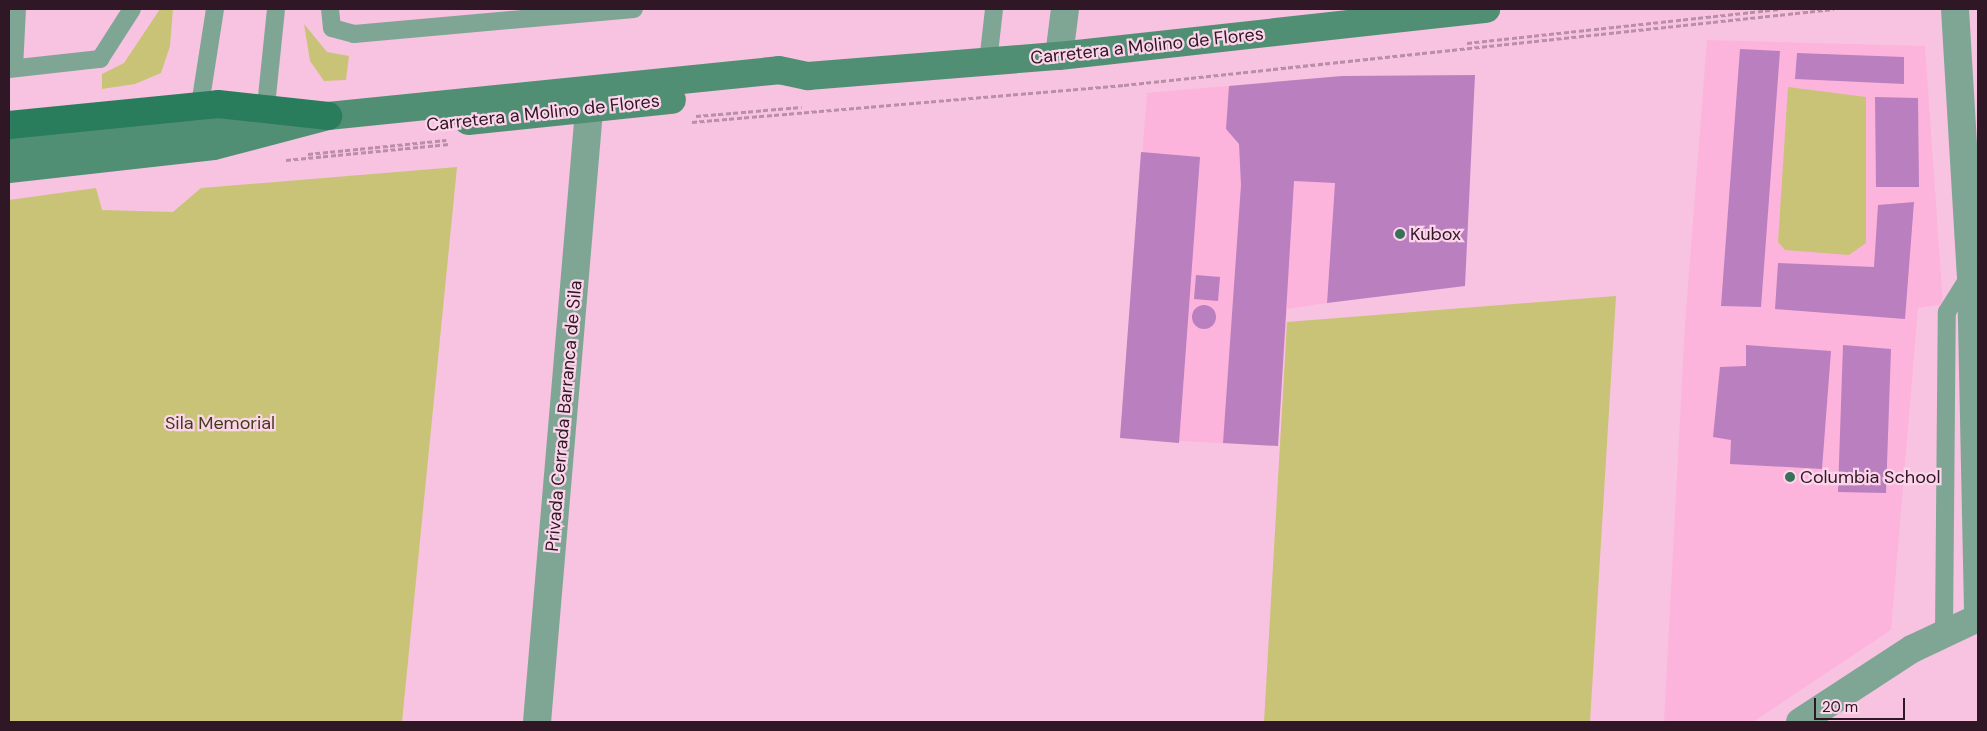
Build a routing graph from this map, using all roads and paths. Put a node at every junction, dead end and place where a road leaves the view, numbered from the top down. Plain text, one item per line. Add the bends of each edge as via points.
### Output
1 (17, 9) edge
2 (132, 9) edge
3 (215, 9) edge
4 (276, 9) edge
5 (330, 9) edge
6 (634, 9) edge
7 (994, 9) edge
8 (1065, 9) edge
9 (1486, 9) edge
10 (1780, 9) edge
11 (1955, 9) edge
12 (1448, 11) edge
13 (486, 16) edge
14 (1059, 56) junction
15 (988, 62) junction
16 (12, 68) edge
17 (808, 76) junction
18 (200, 105) junction
19 (589, 110) junction
20 (688, 117) dead end
21 (270, 118) junction
22 (9, 125) edge
23 (458, 139) dead end
24 (9, 147) edge
25 (281, 157) dead end
26 (9, 169) edge
27 (1971, 275) junction
28 (1978, 618) edge
29 (1944, 631) junction
30 (1837, 710) edge
31 (536, 722) edge
32 (1800, 722) edge

1 - 16 lane
2 - 16 lane via 100,59
3 - 18 lane
4 - 21 lane
5 - 13 lane via 332,28 354,34
6 - 13 lane
7 - 15 lane
8 - 14 street
9 - 12 main road, Carretera a Molino de Flores
10 - 20 path via 1123,78
11 - 27 street
12 - 14 main road, Carretera a Molino de Flores
14 - 15 main road, Carretera a Molino de Flores
15 - 17 main road, Carretera a Molino de Flores
17 - 19 main road, Carretera a Molino de Flores via 779,86
17 - 21 main road, Carretera a Molino de Flores via 779,70 328,116
18 - 21 main road
18 - 22 main road
19 - 21 main road, Carretera a Molino de Flores via 330,133
19 - 31 street, Privada Cerrada Barranca de Sila
21 - 24 main road, Carretera a Molino de Flores
21 - 26 main road, Carretera a Molino de Flores via 214,146
23 - 25 path
27 - 28 street
27 - 29 lane via 1947,312
28 - 29 street
29 - 30 street
30 - 32 street

